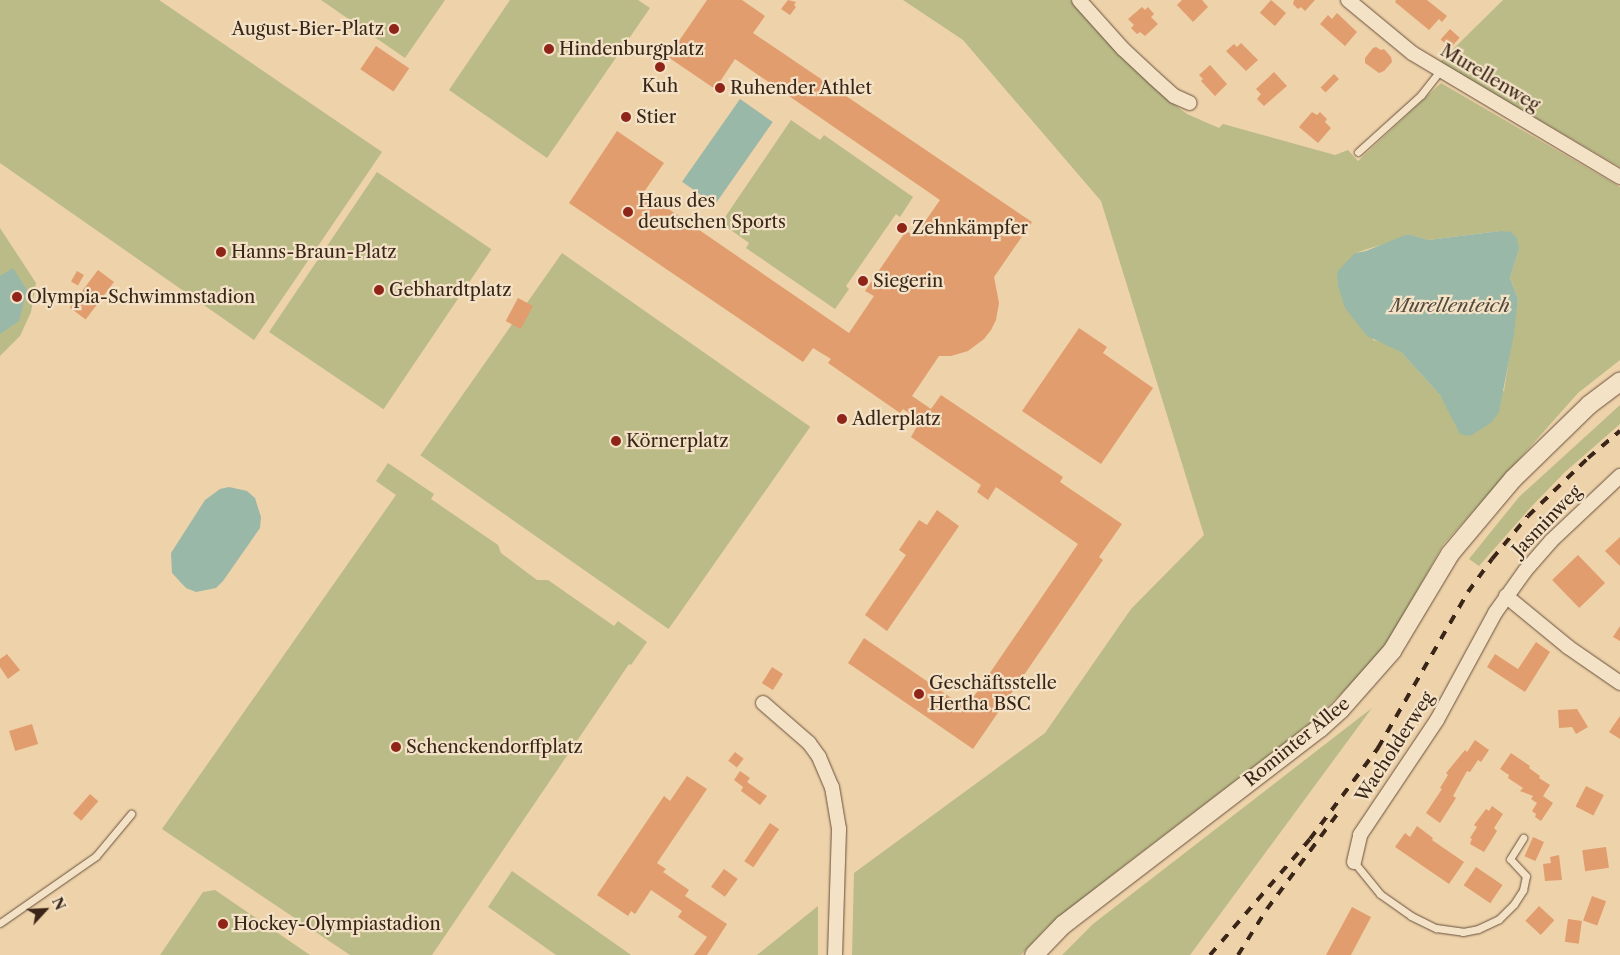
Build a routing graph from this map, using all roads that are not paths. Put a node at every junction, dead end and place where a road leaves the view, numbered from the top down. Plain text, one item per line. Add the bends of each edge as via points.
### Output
1 (1079, 0) edge
2 (1348, 0) edge
3 (1440, 71) junction
4 (1190, 103) dead end
5 (1358, 152) dead end
6 (1620, 178) edge
7 (1620, 382) edge
8 (1620, 476) edge
9 (1506, 596) junction
10 (1620, 683) edge
11 (763, 702) dead end
12 (131, 814) dead end
13 (1523, 838) dead end
14 (1354, 862) joint
15 (0, 923) edge
16 (835, 955) edge
17 (1034, 955) edge

1 - 4 street via 1123,50 1174,96
2 - 3 street, Murellenweg via 1412,53
3 - 5 lane via 1421,95
3 - 6 street, Murellenweg
7 - 17 street, Rominter Allee via 1513,479 1450,554 1392,651 1340,710 1063,926
8 - 9 street, Jasminweg via 1551,541
9 - 10 street via 1568,647
9 - 14 street, Wacholderweg via 1437,720 1360,836
11 - 16 street via 809,743 832,787 839,837
12 - 15 lane via 96,856
13 - 14 lane, Wacholderweg via 1510,859 1526,876 1523,890 1499,919 1463,932 1436,928 1389,902

